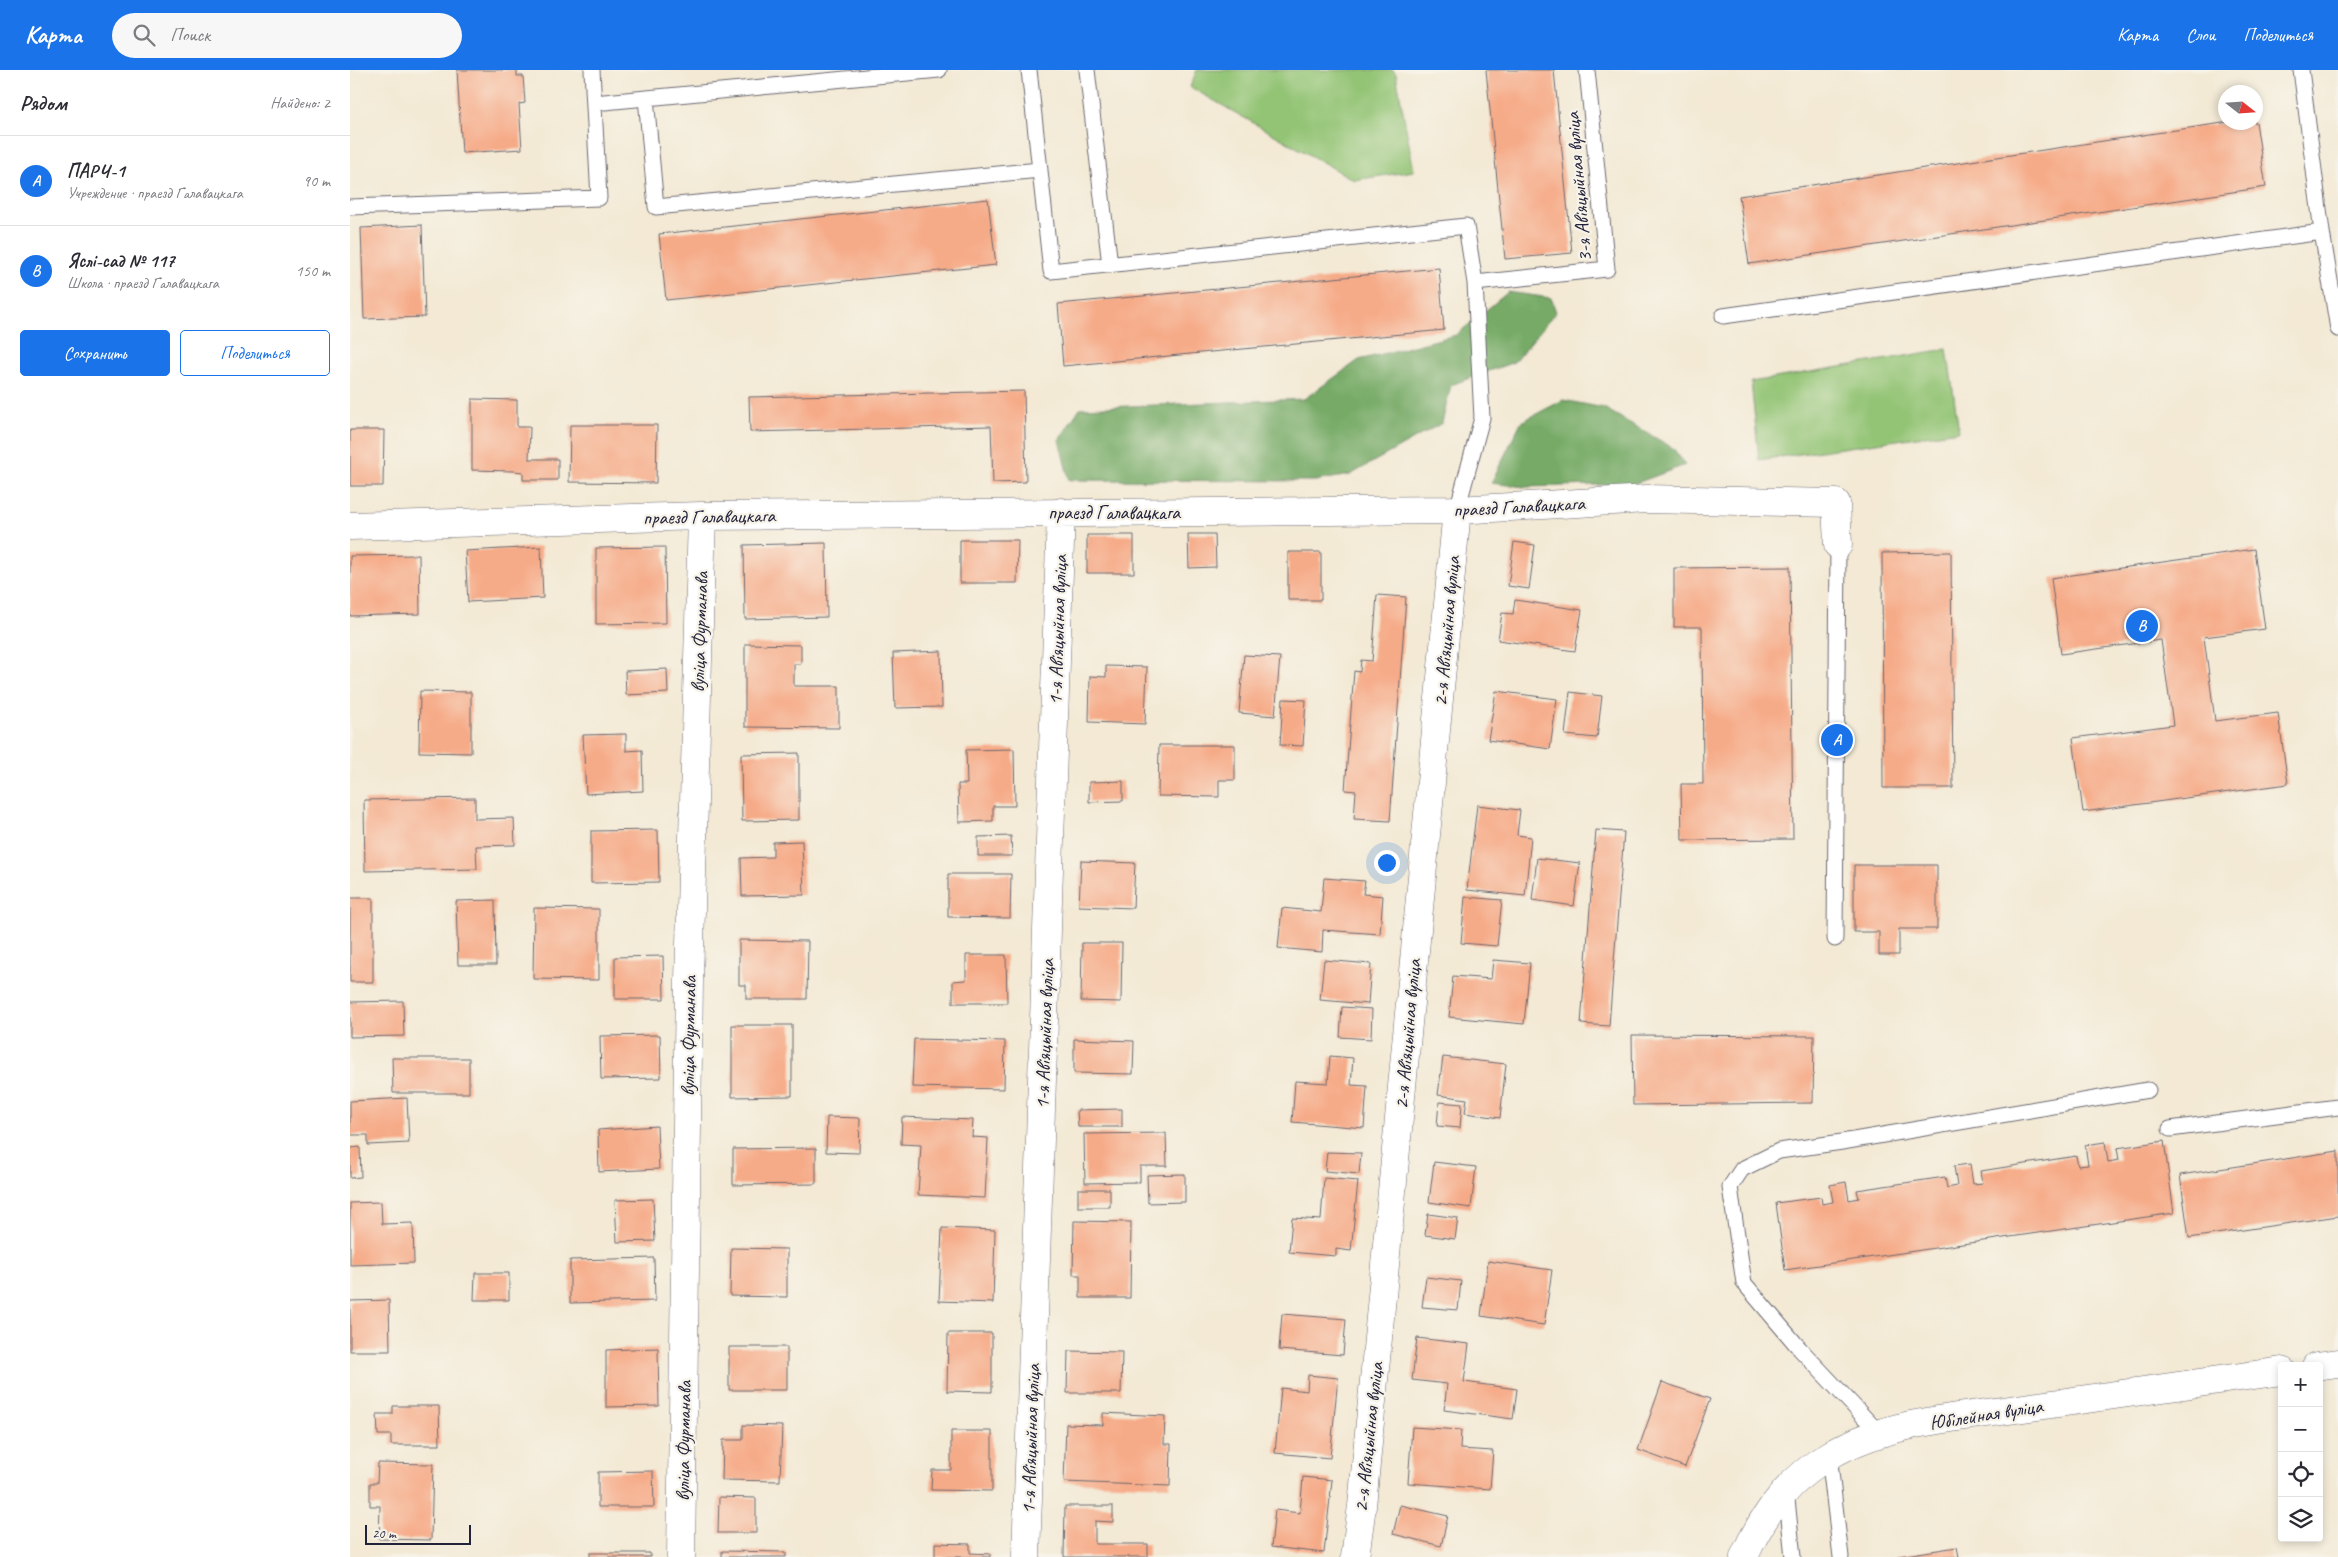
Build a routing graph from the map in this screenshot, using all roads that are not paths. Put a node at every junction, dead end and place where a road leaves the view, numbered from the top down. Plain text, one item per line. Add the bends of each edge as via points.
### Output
1 (592, 70) edge
2 (939, 70) edge
3 (1029, 70) edge
4 (1087, 70) edge
5 (1587, 70) edge
6 (2301, 70) edge
7 (646, 98) junction
8 (594, 103) junction
9 (1040, 170) junction
10 (350, 207) edge
11 (2322, 232) junction
12 (1110, 265) junction
13 (1475, 282) junction
14 (1723, 316) dead end
15 (2338, 329) edge
16 (1457, 510) junction
17 (1061, 512) junction
18 (702, 516) junction
19 (350, 526) edge
20 (1838, 544) joint
21 (1835, 939) dead end
22 (2148, 1090) dead end
23 (2338, 1107) edge
24 (2170, 1129) dead end
25 (2338, 1363) edge
26 (2323, 1365) edge
27 (2278, 1372) edge
28 (1879, 1433) junction
29 (1829, 1455) junction
30 (1786, 1488) junction
31 (681, 1557) edge
32 (1026, 1557) edge
33 (1355, 1557) edge
34 (1744, 1557) edge
35 (1793, 1557) edge
36 (1841, 1557) edge

1 - 8 lane
2 - 7 lane
3 - 9 lane
4 - 12 lane
5 - 13 lane, 3-я Авіяцыйная вуліца via 1607,269
6 - 11 lane
7 - 8 lane
7 - 9 lane via 656,207
8 - 10 lane via 599,198
9 - 12 lane via 1051,271
11 - 14 lane
11 - 15 lane
12 - 13 lane via 1466,226
13 - 16 lane via 1482,418
16 - 17 street, праезд Галавацкага
16 - 20 street, праезд Галавацкага via 1647,499 1836,502
16 - 33 street, 2-я Авіяцыйная вуліца
17 - 18 street, праезд Галавацкага
17 - 32 street, 1-я Авіяцыйная вуліца
18 - 19 street, праезд Галавацкага
18 - 31 street, вуліца Фурманава via 688,981
20 - 21 lane
22 - 28 lane via 1779,1150 1742,1169 1730,1187 1744,1283 1800,1349
23 - 24 lane
25 - 26 street
27 - 28 street, Юбілейная вуліца via 1941,1420
28 - 29 street, Юбілейная вуліца
29 - 30 street, Юбілейная вуліца
29 - 36 lane
30 - 34 street, Юбілейная вуліца via 1754,1535
30 - 35 lane

